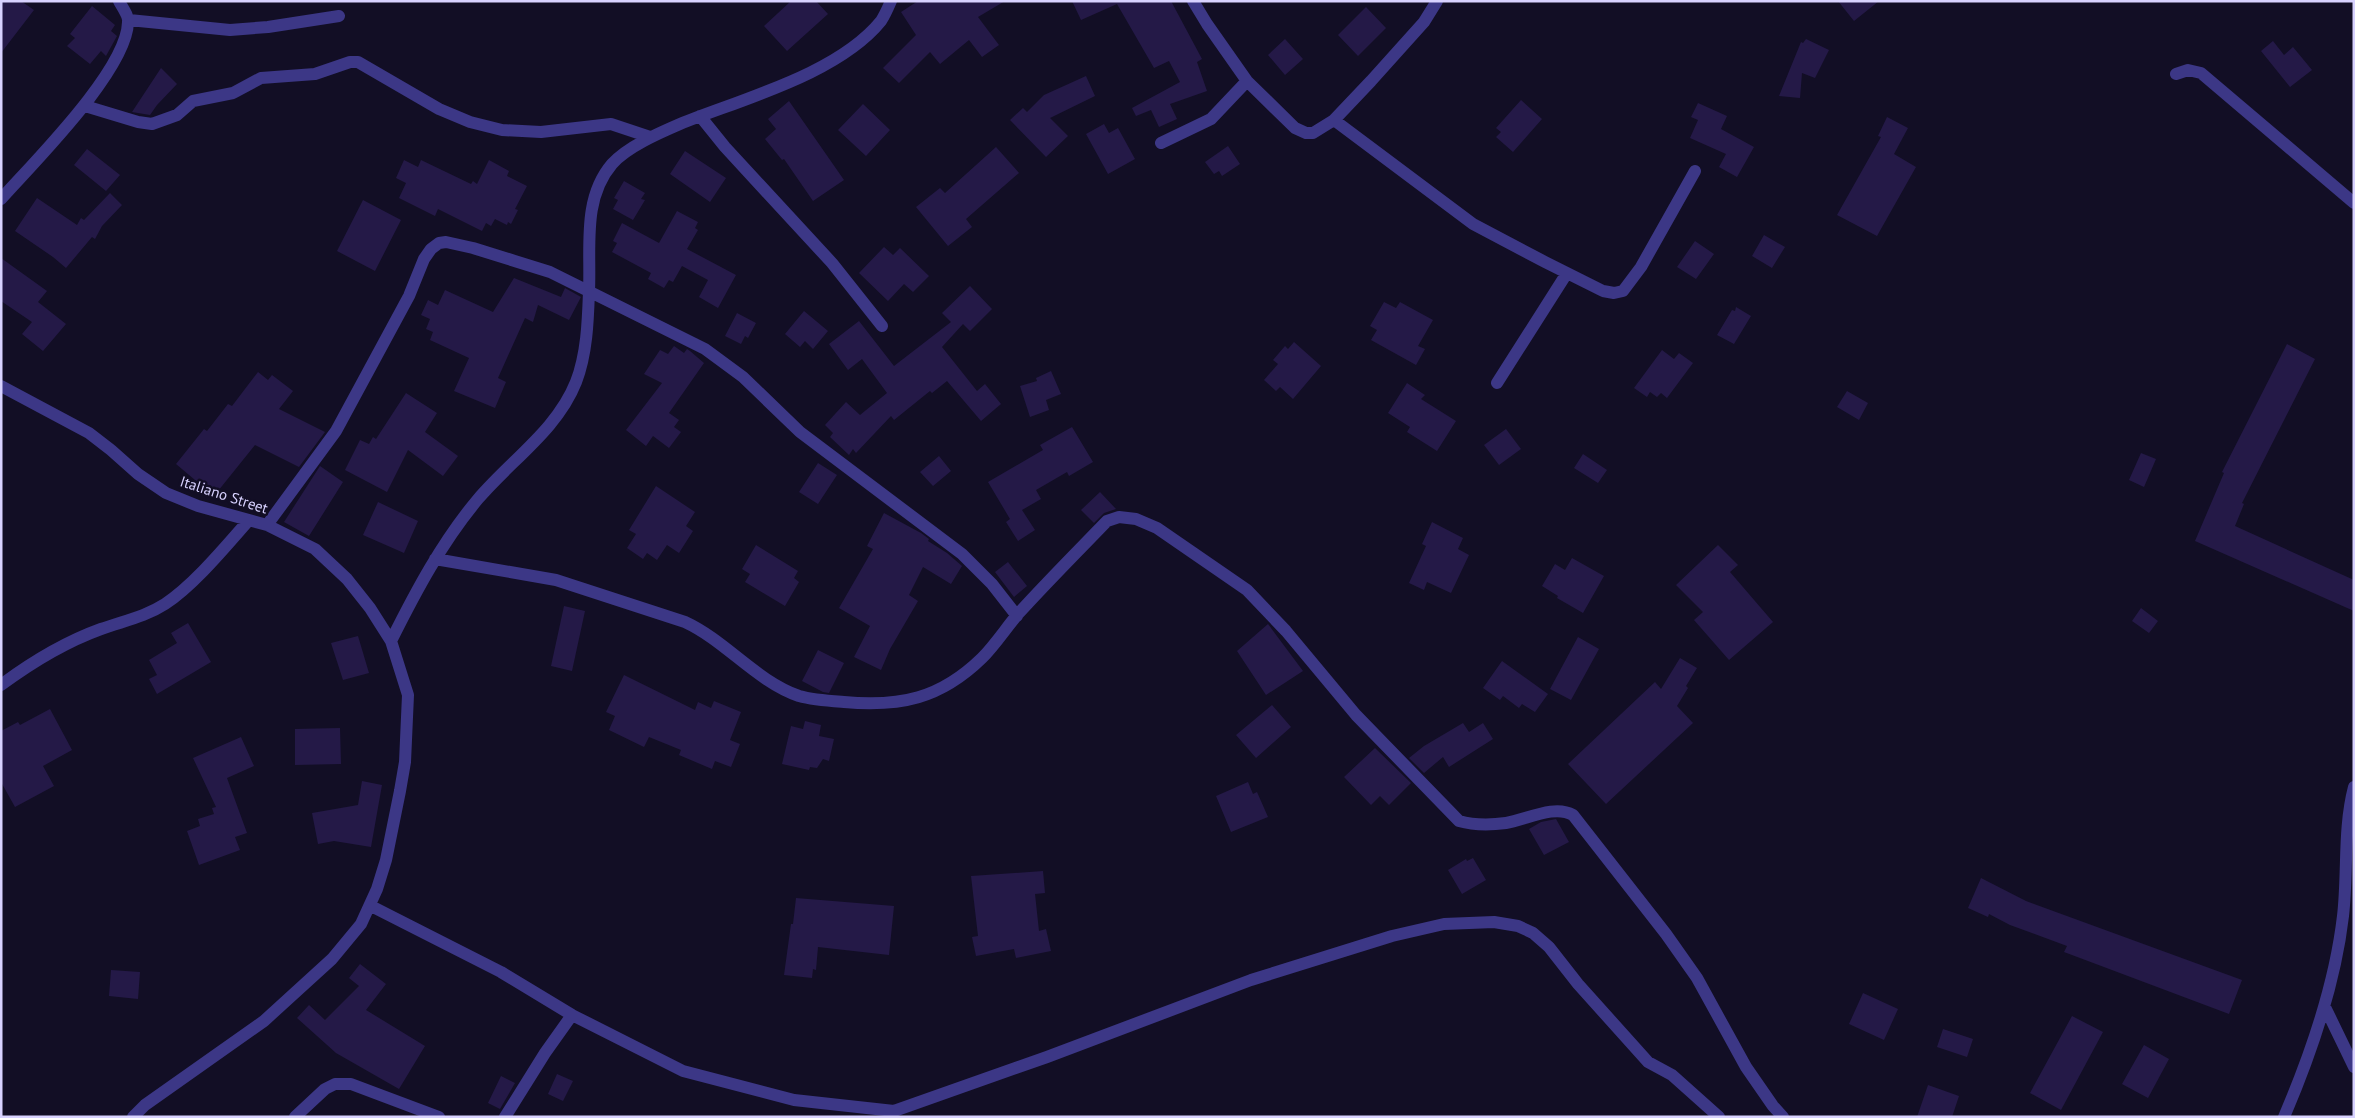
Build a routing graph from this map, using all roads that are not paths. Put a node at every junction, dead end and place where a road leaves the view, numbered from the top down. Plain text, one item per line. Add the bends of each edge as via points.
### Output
1 (119, 1) edge
2 (891, 1) edge
3 (1194, 1) edge
4 (1438, 1) edge
5 (339, 16) dead end
6 (129, 20) junction
7 (2176, 74) dead end
8 (1247, 81) junction
9 (85, 106) junction
10 (700, 116) junction
11 (1334, 120) junction
12 (650, 137) junction
13 (1161, 143) dead end
14 (1695, 171) dead end
15 (1, 199) edge
16 (2354, 203) edge
17 (1567, 273) junction
18 (589, 293) junction
19 (882, 326) dead end
20 (1497, 383) dead end
21 (1, 386) edge
22 (250, 520) junction
23 (267, 525) junction
24 (436, 559) junction
25 (1017, 616) junction
26 (391, 640) junction
27 (1, 685) edge
28 (2354, 787) edge
29 (371, 906) junction
30 (2325, 1007) junction
31 (572, 1015) junction
32 (2354, 1067) edge
33 (892, 1114) edge
34 (133, 1117) edge
35 (296, 1117) edge
36 (439, 1117) edge
37 (505, 1117) edge
38 (1718, 1117) edge
39 (1783, 1117) edge
40 (2284, 1117) edge

1 - 6 street
2 - 10 street via 883,19 851,48 792,82
3 - 8 street via 1206,24
4 - 11 street via 1424,22
5 - 6 street via 230,30
6 - 9 street via 114,62
7 - 16 street via 2188,70 2201,73
8 - 11 street via 1301,131 1313,133
8 - 13 street via 1211,119
9 - 12 street via 152,124 176,115 193,101 233,93 261,78 315,74 358,62 439,109 470,122 502,130 540,132 611,124
9 - 15 street
10 - 12 street
10 - 19 street via 827,256
11 - 17 street via 1473,224
12 - 18 street via 612,163 596,189 590,216
14 - 17 street via 1623,291 1609,293
17 - 20 street
18 - 23 street via 550,272 473,248 446,242 431,248 409,296 336,431
18 - 24 street via 584,350 576,381 557,418 483,493 457,525
18 - 25 street via 705,349 743,377 800,432 962,554 992,584
21 - 22 street, Italiano Street via 89,433 166,493 198,506
22 - 23 street, Italiano Street
22 - 27 street via 166,604 137,619 62,646
23 - 26 street, Italiano Street via 315,549 332,562 370,608
24 - 25 street via 556,580 686,622 701,629 779,686 799,696 831,701 877,705 913,700 948,685 982,658
24 - 26 street
25 - 39 street via 1107,521 1119,517 1136,519 1165,533 1247,590 1356,715 1459,822 1503,824 1561,810 1573,815 1692,970 1746,1067
26 - 29 street, Italiano Street via 408,695 405,762 386,860
28 - 30 street via 2348,809 2343,917
29 - 31 street via 501,972
29 - 34 street, Italiano Street via 332,960 264,1021 145,1105
30 - 32 street
30 - 40 street
31 - 33 street via 683,1071 794,1100
31 - 37 street
33 - 38 street via 1260,977 1392,936 1444,924 1494,922 1518,926 1533,933 1549,947 1648,1062 1672,1075
35 - 36 street via 325,1089 335,1084 351,1084

